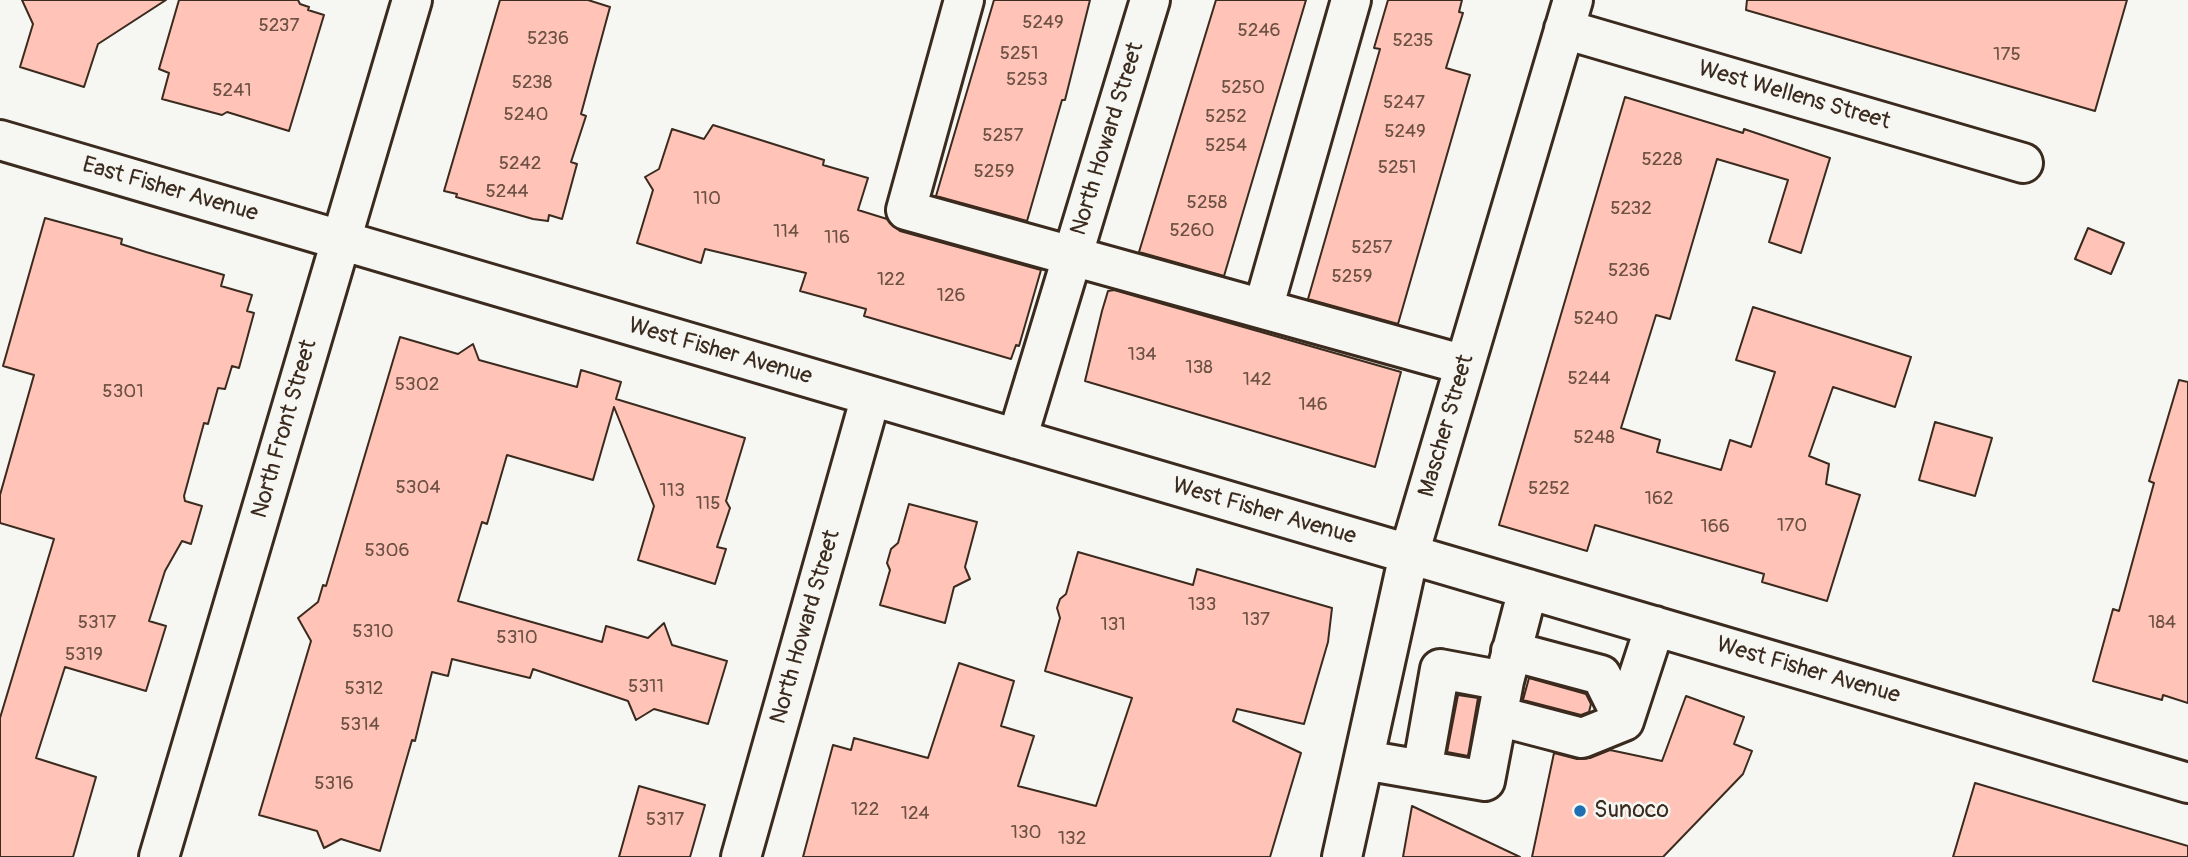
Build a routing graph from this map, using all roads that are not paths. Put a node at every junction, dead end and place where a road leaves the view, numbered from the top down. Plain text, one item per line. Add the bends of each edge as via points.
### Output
1 (412, 0) edge
2 (964, 0) edge
3 (1150, 0) edge
4 (1351, 0) edge
5 (1568, 15) edge
6 (0, 140) edge
7 (2023, 163) dead end
8 (341, 241) junction
9 (1073, 256) junction
10 (1263, 309) junction
11 (1465, 365) junction
12 (871, 396) junction
13 (1017, 439) junction
14 (1409, 554) junction
15 (1528, 589) junction
16 (1655, 626) junction
17 (1387, 657) junction
18 (1440, 669) junction
19 (1505, 683) junction
20 (1623, 721) junction
21 (1364, 760) junction
22 (1422, 770) junction
23 (2188, 783) edge
24 (159, 857) edge
25 (741, 857) edge
26 (1342, 857) edge

1 - 8 street, North Front Street
2 - 9 street via 906,210
3 - 9 street, North Howard Street
4 - 10 street
5 - 7 street, West Wellens Street
5 - 11 street, Mascher Street
6 - 8 street, East Fisher Avenue
8 - 12 street, West Fisher Avenue
8 - 24 street, North Front Street
9 - 10 street
9 - 13 street, North Howard Street
10 - 11 street
11 - 14 street, Mascher Street
12 - 13 street, West Fisher Avenue
12 - 25 street, North Howard Street
13 - 14 street, West Fisher Avenue
14 - 15 street, West Fisher Avenue
14 - 17 street, Mascher Street
15 - 16 street, West Fisher Avenue
15 - 19 street
16 - 20 street
16 - 23 street, West Fisher Avenue
17 - 18 street
17 - 21 street, Mascher Street
18 - 19 street
18 - 22 street
19 - 20 street via 1582,738
19 - 20 street via 1601,675
19 - 22 street via 1485,781
21 - 22 street
21 - 26 street, Mascher Street

